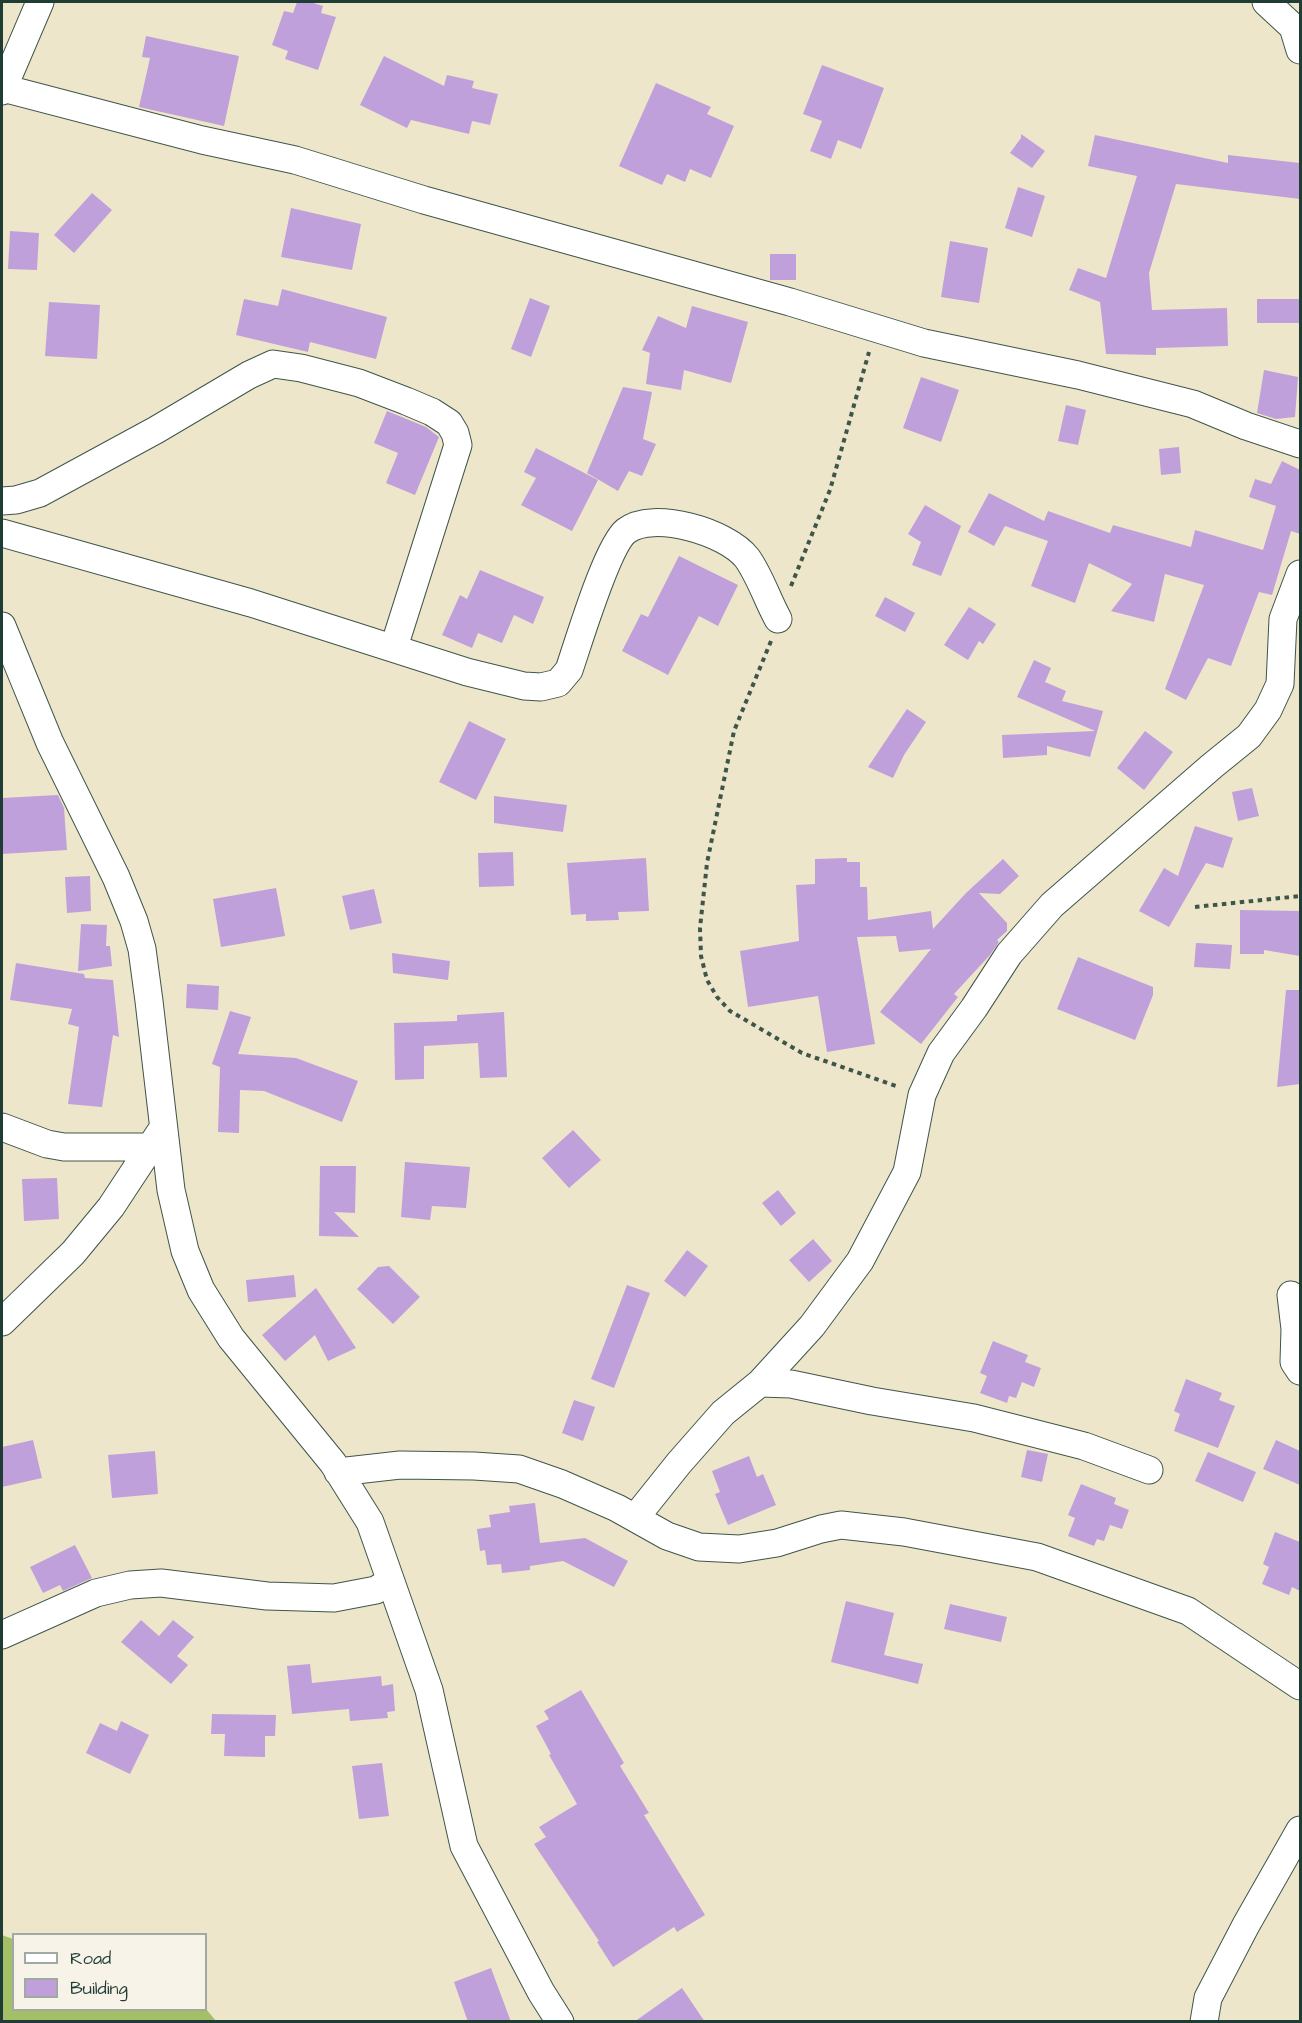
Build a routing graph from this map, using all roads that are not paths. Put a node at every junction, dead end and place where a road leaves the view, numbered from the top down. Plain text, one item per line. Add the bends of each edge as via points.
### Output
1 (39, 2) edge
2 (1266, 2) edge
3 (1300, 50) edge
4 (2, 89) edge
5 (1300, 444) edge
6 (2, 501) edge
7 (2, 533) edge
8 (1300, 574) edge
9 (778, 619) road end
10 (2, 626) edge
11 (394, 647) junction
12 (1290, 687) edge
13 (2, 1127) edge
14 (157, 1137) junction
15 (1291, 1295) dead end
16 (2, 1322) edge
17 (1300, 1371) edge
18 (760, 1383) junction
19 (1149, 1470) dead end
20 (338, 1472) junction
21 (635, 1518) junction
22 (390, 1581) junction
23 (2, 1635) edge
24 (1300, 1686) edge
25 (1300, 1830) edge
26 (560, 2022) edge
27 (1204, 2022) edge

1 - 4 street
2 - 3 street via 1293,27
4 - 5 street via 295,160 924,343 1193,404
6 - 11 street via 40,493 273,364 359,383 432,412 449,423 458,445
7 - 11 street
8 - 12 street via 1283,619
9 - 11 street via 756,572 735,546 712,534 681,526 641,523 624,532 612,550 569,670 558,683 524,686
10 - 14 street via 50,743 134,921 145,970
12 - 18 street via 1249,736 1052,905 1009,954 941,1053 922,1095 907,1172 860,1261 812,1326
13 - 14 street via 64,1147
14 - 16 street via 111,1207 74,1253
14 - 20 street via 184,1251 201,1290 231,1338
15 - 17 street via 1294,1362
18 - 19 street via 791,1384 974,1418 1084,1446
18 - 21 street via 723,1413
20 - 21 street via 400,1465 519,1469
20 - 22 street via 370,1522
21 - 24 street via 667,1536 699,1547 739,1549 841,1525 904,1532 1037,1557 1188,1611
22 - 23 street via 376,1590 334,1598 267,1596 160,1583 130,1585 96,1593
22 - 26 street via 429,1690 464,1846
25 - 27 street via 1208,1998

